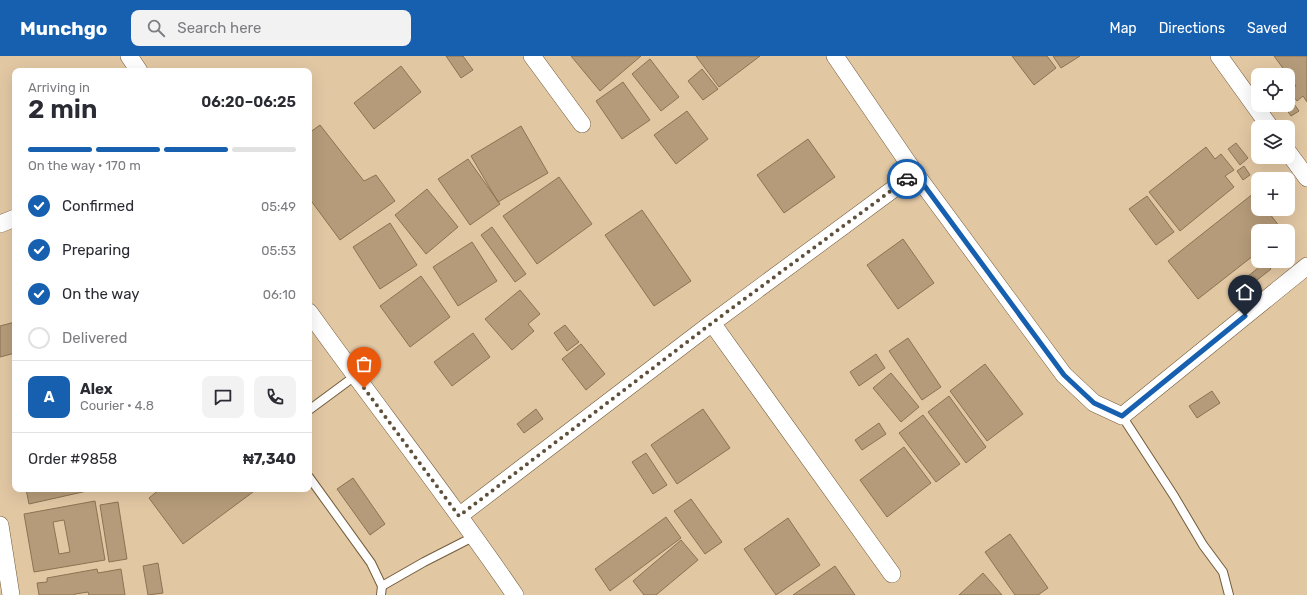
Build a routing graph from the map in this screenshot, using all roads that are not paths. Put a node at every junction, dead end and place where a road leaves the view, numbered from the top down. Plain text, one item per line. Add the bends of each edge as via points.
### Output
1 (129, 56) edge
2 (532, 56) edge
3 (835, 56) edge
4 (1219, 56) edge
5 (137, 68) edge
6 (1265, 120) edge
7 (582, 124) dead end
8 (1295, 162) edge
9 (915, 173) junction
10 (1307, 178) edge
11 (12, 219) edge
12 (0, 224) edge
13 (1307, 266) edge
14 (312, 316) edge
15 (712, 323) junction
16 (355, 376) junction
17 (312, 408) edge
18 (1122, 416) junction
19 (312, 481) edge
20 (459, 516) junction
21 (0, 525) edge
22 (475, 536) junction
23 (892, 574) dead end
24 (382, 586) junction
25 (12, 595) edge
26 (381, 595) edge
27 (515, 595) edge
28 (1229, 595) edge

1 - 5 street
2 - 7 street
3 - 9 street
4 - 6 street
8 - 10 street
9 - 15 street
9 - 18 street via 1064,375 1094,403
11 - 12 street
13 - 18 street
14 - 16 street
15 - 20 street
15 - 23 street
16 - 17 lane
16 - 20 street
18 - 28 lane via 1203,545 1223,572
19 - 24 lane via 371,563
20 - 22 street
21 - 25 street
22 - 24 lane
22 - 27 street
24 - 26 lane

